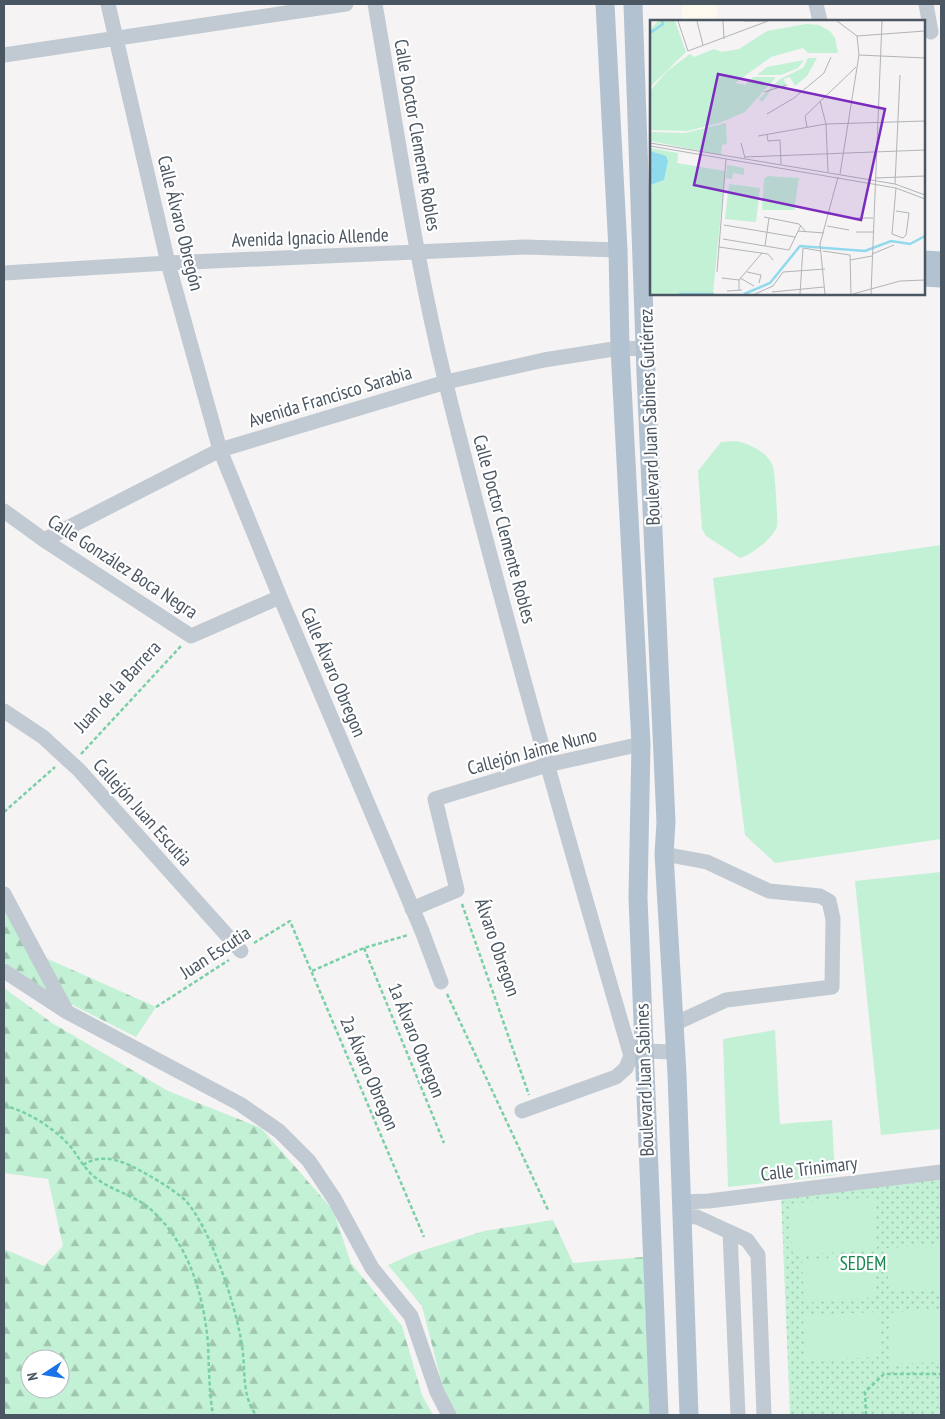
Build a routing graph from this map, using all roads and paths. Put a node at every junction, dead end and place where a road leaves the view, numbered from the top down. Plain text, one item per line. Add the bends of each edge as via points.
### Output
1 (108, 4) edge
2 (346, 4) edge
3 (375, 4) edge
4 (605, 4) edge
5 (634, 4) edge
6 (816, 4) edge
7 (926, 4) edge
8 (820, 20) edge
9 (931, 32) dead end
10 (117, 38) junction
11 (4, 56) edge
12 (647, 245) edge
13 (618, 250) junction
14 (419, 253) junction
15 (925, 260) edge
16 (941, 262) edge
17 (168, 263) junction
18 (647, 266) edge
19 (4, 273) edge
20 (925, 277) edge
21 (941, 278) edge
22 (620, 348) junction
23 (646, 349) junction
24 (446, 382) junction
25 (220, 450) junction
26 (4, 510) edge
27 (44, 540) junction
28 (280, 597) junction
29 (191, 636) junction
30 (4, 711) edge
31 (641, 744) junction
32 (69, 761) junction
33 (547, 765) junction
34 (663, 770) joint
35 (435, 799) joint
36 (4, 812) edge
37 (664, 854) junction
38 (457, 890) junction
39 (4, 894) edge
40 (412, 909) junction
41 (290, 921) joint
42 (422, 931) junction
43 (364, 948) junction
44 (241, 952) junction
45 (4, 971) edge
46 (312, 972) junction
47 (441, 982) joint
48 (156, 1007) dead end
49 (67, 1012) junction
50 (674, 1024) junction
51 (676, 1052) junction
52 (637, 1054) junction
53 (4, 1105) edge
54 (527, 1108) joint
55 (444, 1143) dead end
56 (83, 1165) junction
57 (941, 1172) edge
58 (682, 1209) junction
59 (548, 1210) dead end
60 (730, 1232) junction
61 (424, 1237) dead end
62 (941, 1374) edge
63 (213, 1415) edge
64 (256, 1415) edge
65 (449, 1415) edge
66 (659, 1415) edge
67 (689, 1415) edge
68 (738, 1415) edge
69 (764, 1415) edge
70 (866, 1415) edge

1 - 10 street, Calle Álvaro Obregón
2 - 10 street
3 - 14 street, Calle Doctor Clemente Robles
4 - 13 main road, Boulevard Juan Sabines Gutiérrez
5 - 12 main road, Boulevard Juan Sabines Gutiérrez
6 - 8 street
7 - 9 street
10 - 11 street
10 - 17 street, Calle Álvaro Obregón
12 - 13 main road
12 - 18 main road, Boulevard Juan Sabines Gutiérrez
13 - 14 street, Avenida Ignacio Allende via 525,247
13 - 18 main road
13 - 22 main road, Boulevard Juan Sabines Gutiérrez
14 - 17 street, Avenida Ignacio Allende
14 - 24 street, Calle Doctor Clemente Robles
15 - 16 main road
17 - 19 street, Avenida Ignacio Allende
17 - 25 street, Calle Álvaro Obregón
18 - 23 main road, Boulevard Juan Sabines Gutiérrez
20 - 21 main road
22 - 23 street, Avenida Francisco Sarabia
22 - 24 street, Avenida Francisco Sarabia via 544,360
22 - 31 main road, Boulevard Juan Sabines Gutiérrez
23 - 34 main road, Boulevard Juan Sabines Gutiérrez
24 - 25 street, Avenida Francisco Sarabia
24 - 33 street, Calle Doctor Clemente Robles
25 - 27 street, Avenida Francisco Sarabia
25 - 28 street, Calle Álvaro Obregon
26 - 27 street, Calle González Boca Negra
27 - 29 street, Calle González Boca Negra
28 - 29 street, Calle González Boca Negra
28 - 40 street, Calle Álvaro Obregon
29 - 32 path, Juan de la Barrera
30 - 32 street, Callejón Juan Escutia
31 - 33 street, Callejón Jaime Nuno
31 - 52 main road, Boulevard Juan Sabines
32 - 36 path, Juan de la Barrera
32 - 44 street, Callejón Juan Escutia
33 - 35 street, Callejón Jaime Nuno
33 - 52 street, Calle Doctor Clemente Robles
34 - 37 main road, Boulevard Juan Sabines
35 - 38 street, Álvaro Obregon
37 - 50 main road, Boulevard Juan Sabines
37 - 50 street via 708,862 769,891 820,896 829,901 833,919 832,987 726,1000
38 - 40 street
38 - 54 path, Álvaro Obregon
39 - 49 street
40 - 42 street, Calle Álvaro Obregon
41 - 44 path, Juan Escutia
41 - 46 path, 2a Álvaro Obregon
42 - 43 path
42 - 47 street, Calle Álvaro Obregon
43 - 46 path
43 - 55 path, 1a Álvaro Obregon
44 - 48 path, Juan Escutia
45 - 49 street
46 - 61 path, 2a Álvaro Obregon
47 - 59 path
49 - 65 street via 240,1104 279,1131 309,1161 335,1200 372,1268 411,1316
50 - 51 main road, Boulevard Juan Sabines
51 - 52 street
51 - 58 main road, Boulevard Juan Sabines
52 - 54 street via 616,1077
52 - 66 main road, Boulevard Juan Sabines
53 - 56 path via 26,1112 56,1132
56 - 63 path via 97,1179 148,1207 182,1248 201,1294
56 - 64 path via 102,1157 129,1164 184,1200 208,1236 232,1304 242,1346 244,1382
57 - 58 street, Calle Trinimary via 709,1201
58 - 60 street
58 - 67 main road, Boulevard Juan Sabines
60 - 68 street
60 - 69 street via 747,1240 758,1255
62 - 70 path via 884,1374 865,1392

